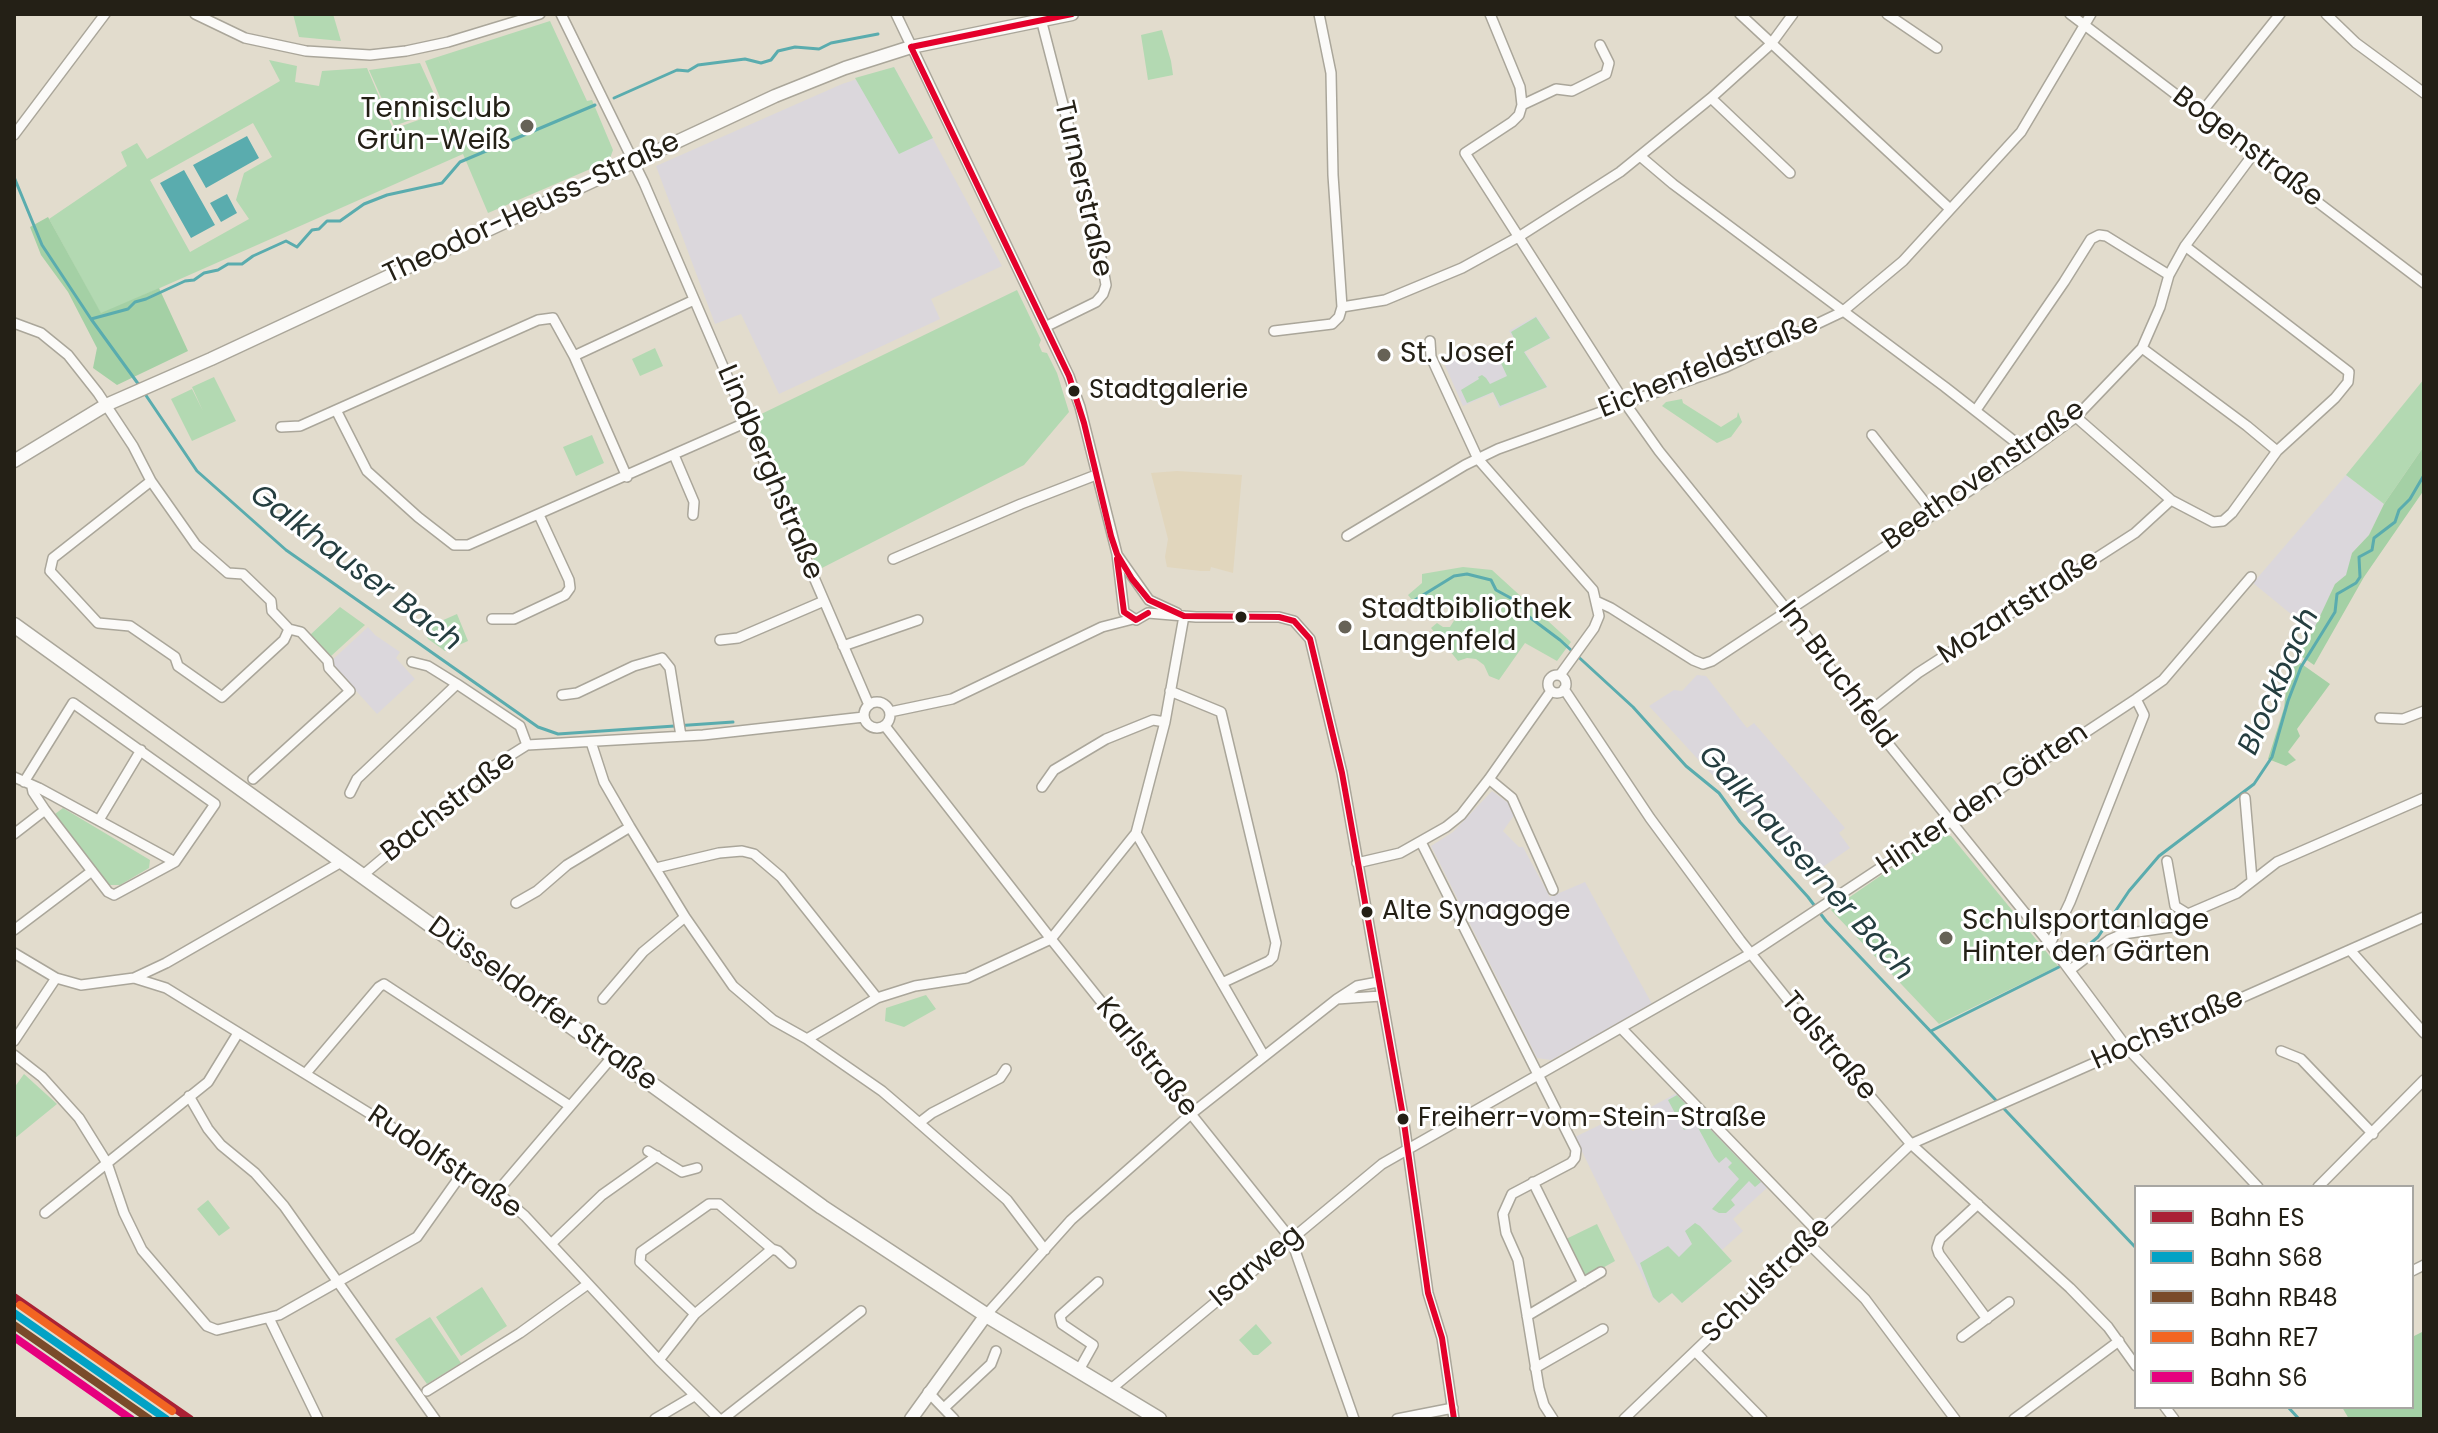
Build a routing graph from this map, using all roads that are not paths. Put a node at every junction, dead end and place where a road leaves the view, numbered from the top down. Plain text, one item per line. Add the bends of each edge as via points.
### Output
1 (105, 14) edge
2 (195, 14) edge
3 (540, 14) edge
4 (561, 14) edge
5 (896, 14) edge
6 (1072, 14) edge
7 (1319, 14) edge
8 (1490, 14) edge
9 (1740, 14) edge
10 (1793, 14) edge
11 (1887, 14) edge
12 (2070, 14) edge
13 (2091, 14) edge
14 (2280, 14) edge
15 (2326, 14) edge
16 (1041, 19) junction
17 (2085, 24) junction
18 (1771, 44) junction
19 (1600, 45) dead end
20 (911, 47) junction
21 (1937, 48) dead end
22 (2424, 93) edge
23 (1711, 98) junction
24 (1522, 105) junction
25 (2201, 113) junction
26 (14, 135) edge
27 (2254, 153) junction
28 (1640, 156) junction
29 (635, 162) junction
30 (1790, 173) dead end
31 (1950, 209) junction
32 (1520, 236) junction
33 (2185, 246) junction
34 (2169, 275) junction
35 (2424, 283) edge
36 (694, 300) junction
37 (1342, 307) junction
38 (1842, 312) junction
39 (15, 326) edge
40 (1047, 326) junction
41 (1274, 331) dead end
42 (1430, 341) dead end
43 (2142, 348) junction
44 (574, 356) junction
45 (1625, 403) junction
46 (106, 405) junction
47 (336, 410) junction
48 (1976, 410) junction
49 (2076, 417) junction
50 (747, 422) junction
51 (281, 427) dead end
52 (1872, 435) dead end
53 (2277, 451) junction
54 (2028, 452) junction
55 (674, 455) junction
56 (1478, 459) junction
57 (14, 461) edge
58 (1096, 475) junction
59 (627, 477) junction
60 (151, 481) junction
61 (2171, 500) junction
62 (1934, 514) junction
63 (539, 515) junction
64 (693, 515) dead end
65 (1347, 536) dead end
66 (1117, 554) junction
67 (893, 559) dead end
68 (2251, 577) dead end
69 (1146, 596) junction
70 (824, 601) junction
71 (1124, 601) junction
72 (1598, 602) junction
73 (1788, 611) junction
74 (1148, 613) junction
75 (1184, 616) junction
76 (492, 619) dead end
77 (1133, 619) junction
78 (918, 620) dead end
79 (14, 625) edge
80 (1102, 627) junction
81 (289, 629) junction
82 (720, 640) dead end
83 (843, 646) junction
84 (412, 662) dead end
85 (1560, 675) junction
86 (457, 684) junction
87 (1564, 689) junction
88 (1170, 691) junction
89 (1551, 691) junction
90 (562, 695) dead end
91 (2136, 699) junction
92 (869, 705) junction
93 (2424, 711) edge
94 (890, 712) junction
95 (1865, 715) junction
96 (864, 717) junction
97 (2380, 718) dead end
98 (1165, 722) junction
99 (885, 726) junction
100 (681, 736) junction
101 (591, 742) junction
102 (527, 745) junction
103 (141, 750) junction
104 (14, 777) edge
105 (253, 779) dead end
106 (1489, 779) junction
107 (28, 785) junction
108 (1042, 787) dead end
109 (350, 793) dead end
110 (2245, 798) dead end
111 (2424, 798) edge
112 (45, 810) junction
113 (99, 820) junction
114 (1949, 820) junction
115 (630, 827) junction
116 (1136, 833) junction
117 (14, 834) edge
118 (1421, 842) junction
119 (343, 861) junction
120 (2167, 861) dead end
121 (175, 862) junction
122 (1357, 863) junction
123 (656, 868) junction
124 (92, 871) junction
125 (363, 875) junction
126 (2252, 880) junction
127 (1553, 890) dead end
128 (516, 903) dead end
129 (2188, 914) junction
130 (685, 917) junction
131 (2424, 917) edge
132 (14, 930) edge
133 (1051, 939) junction
134 (2050, 944) junction
135 (2350, 950) junction
136 (14, 953) edge
137 (1750, 954) junction
138 (166, 963) junction
139 (2070, 970) junction
140 (56, 978) junction
141 (134, 978) junction
142 (1378, 982) junction
143 (1222, 983) junction
144 (166, 988) junction
145 (1381, 996) junction
146 (877, 998) junction
147 (603, 999) dead end
148 (1337, 999) junction
149 (1621, 1028) junction
150 (238, 1033) junction
151 (2424, 1033) edge
152 (807, 1039) junction
153 (14, 1041) edge
154 (2128, 1049) junction
155 (2281, 1051) dead end
156 (14, 1055) edge
157 (613, 1056) junction
158 (1264, 1056) junction
159 (1006, 1069) dead end
160 (306, 1073) junction
161 (1538, 1076) junction
162 (2424, 1080) edge
163 (189, 1096) junction
164 (570, 1106) junction
165 (1191, 1114) junction
166 (919, 1123) junction
167 (2373, 1134) junction
168 (1911, 1144) junction
169 (1406, 1148) junction
170 (107, 1163) junction
171 (697, 1168) dead end
172 (463, 1172) junction
173 (1533, 1182) junction
174 (2256, 1185) edge
175 (2320, 1185) edge
176 (497, 1192) junction
177 (1978, 1204) junction
178 (45, 1213) dead end
179 (1817, 1231) junction
180 (1291, 1239) junction
181 (1807, 1242) junction
182 (551, 1244) junction
183 (772, 1249) junction
184 (1045, 1250) junction
185 (791, 1263) dead end
186 (1601, 1272) dead end
187 (339, 1282) junction
188 (1098, 1282) dead end
189 (1583, 1283) junction
190 (588, 1284) junction
191 (2009, 1302) dead end
192 (861, 1311) dead end
193 (695, 1314) junction
194 (986, 1315) junction
195 (1527, 1316) junction
196 (269, 1318) junction
197 (1987, 1319) junction
198 (1603, 1329) dead end
199 (1962, 1337) dead end
200 (2119, 1341) junction
201 (996, 1351) dead end
202 (1695, 1351) junction
203 (659, 1360) junction
204 (2134, 1363) edge
205 (1535, 1368) junction
206 (1079, 1370) junction
207 (1111, 1389) junction
208 (427, 1391) dead end
209 (928, 1392) junction
210 (694, 1396) junction
211 (944, 1408) junction
212 (1454, 1414) edge
213 (1758, 1418) edge
214 (318, 1419) edge
215 (435, 1419) edge
216 (655, 1419) edge
217 (721, 1419) edge
218 (911, 1419) edge
219 (954, 1419) edge
220 (1159, 1419) edge
221 (1354, 1419) edge
222 (1397, 1419) edge
223 (1553, 1419) edge
224 (1624, 1419) edge
225 (1955, 1419) edge
226 (2014, 1419) edge

1 - 26 street
2 - 3 street via 245,38 306,51 370,55 448,42
4 - 29 street, Lindberghstraße
5 - 20 street
6 - 16 main road, Theodor-Heuss-Straße
7 - 37 street via 1331,73
8 - 24 street via 1520,87
9 - 18 street
10 - 18 street
11 - 21 street
12 - 17 street, Bogenstraße
13 - 17 street, Eichenfeldstraße
14 - 25 street
15 - 22 street
16 - 20 main road, Theodor-Heuss-Straße
16 - 40 street, Turnerstraße via 1106,285 1096,302
17 - 25 street, Bogenstraße
17 - 31 street, Eichenfeldstraße via 2021,132
18 - 23 street
18 - 31 street
19 - 24 street via 1609,63 1606,74 1572,91 1556,89
20 - 29 main road, Theodor-Heuss-Straße via 775,96
20 - 40 street
23 - 28 street
23 - 30 street
24 - 32 street, Im Bruchfeld via 1512,122 1465,153
25 - 27 street, Bogenstraße
27 - 33 street, Beethovenstraße
27 - 35 street, Bogenstraße
28 - 32 street
28 - 38 street
29 - 36 street, Lindberghstraße
29 - 46 main road, Theodor-Heuss-Straße
31 - 38 street, Eichenfeldstraße via 1903,261
32 - 37 street via 1458,270 1385,300
32 - 45 street, Im Bruchfeld
33 - 34 street, Beethovenstraße
33 - 53 street via 2349,372 2335,398
34 - 43 street, Beethovenstraße
34 - 48 street via 2106,236 2091,239
36 - 44 street
36 - 50 street, Lindberghstraße
37 - 41 street via 1332,324
38 - 45 street, Eichenfeldstraße via 1726,367
38 - 48 street
39 - 46 street via 41,333 61,347
40 - 58 street via 1080,407
42 - 56 street via 1431,357
43 - 49 street, Beethovenstraße
43 - 53 street
44 - 47 street via 557,321 547,317
44 - 59 street
45 - 56 street, Eichenfeldstraße
45 - 73 street, Im Bruchfeld
46 - 57 main road, Theodor-Heuss-Straße
46 - 60 street
47 - 51 street via 300,426
47 - 63 street via 367,471 448,543 468,545
48 - 54 street
49 - 54 street, Beethovenstraße
49 - 61 street
50 - 55 street
50 - 70 street, Lindberghstraße
52 - 62 street
53 - 61 street via 2223,521 2213,522
54 - 62 street, Beethovenstraße
55 - 59 street
55 - 64 street via 694,502
56 - 65 street, Eichenfeldstraße
56 - 72 street
58 - 66 street
58 - 67 street
59 - 63 street
60 - 81 street via 196,545 228,573 243,574 271,601 272,611
60 - 81 street via 50,562 50,571 68,592 98,623 130,626 222,697 284,640
61 - 95 street, Mozartstraße via 2135,533 1918,673
62 - 73 street, Beethovenstraße
63 - 76 street via 570,588 514,619
66 - 69 street
66 - 71 street
68 - 91 street, Hinter den Gärten via 2163,680
69 - 71 street via 1130,593
69 - 74 street
69 - 75 street
70 - 82 street via 738,638
70 - 83 street, Lindberghstraße
71 - 77 street via 1124,612
71 - 80 street
72 - 73 street, Beethovenstraße via 1703,664
72 - 85 street via 1594,628
73 - 95 street, Im Bruchfeld
74 - 75 street
74 - 77 street
75 - 88 street
75 - 122 street via 1294,621 1310,639
77 - 80 street
78 - 83 street
79 - 119 main road, Düsseldorfer Straße
80 - 94 street via 952,699
81 - 105 street via 301,632 350,691
83 - 92 street, Lindberghstraße
84 - 86 street
85 - 87 street
85 - 89 street via 1548,681
86 - 102 street via 520,726
86 - 109 street via 357,779
87 - 89 street
87 - 137 street, Talstraße
88 - 98 street
88 - 143 street via 1221,712 1276,943 1269,961
89 - 106 street
90 - 100 street via 662,658 670,668
91 - 114 street, Hinter den Gärten
91 - 134 street via 2144,715
92 - 94 street via 884,704
92 - 96 street
93 - 97 street via 2403,719
94 - 99 street
95 - 114 street, Im Bruchfeld
96 - 99 street via 872,727
96 - 100 street, Bachstraße
98 - 108 street via 1153,720 1106,739 1054,770
98 - 116 street
99 - 133 street, Karlstraße
100 - 101 street, Bachstraße
101 - 102 street, Bachstraße
101 - 115 street via 604,782
102 - 125 street, Bachstraße via 492,767
103 - 107 street via 73,703
103 - 113 street
103 - 121 street via 215,804
104 - 107 street
106 - 118 street via 1461,815
106 - 127 street via 1512,798
107 - 112 street
107 - 113 street
110 - 126 street
111 - 126 street via 2277,862
112 - 117 street
112 - 124 street
113 - 121 street
114 - 134 street, Im Bruchfeld
114 - 137 street, Hinter den Gärten
115 - 123 street
115 - 128 street
116 - 133 street
116 - 143 street
118 - 122 street
118 - 161 street
119 - 125 main road, Düsseldorfer Straße
119 - 138 street
120 - 129 street via 2175,906
121 - 124 street via 114,895
122 - 142 street
123 - 130 street
123 - 146 street via 719,853 754,854 781,877
124 - 132 street
125 - 157 main road, Düsseldorfer Straße
126 - 129 street via 2237,893
129 - 139 street via 2172,927 2109,940
130 - 147 street via 643,952
130 - 152 street via 746,999
131 - 135 street, Hochstraße
133 - 146 street via 967,978
133 - 165 street, Karlstraße
134 - 139 street, Im Bruchfeld
135 - 151 street
135 - 154 street, Hochstraße
136 - 140 street
137 - 149 street
137 - 168 street, Talstraße
138 - 141 street
138 - 144 street via 161,975
139 - 154 street, Im Bruchfeld
140 - 141 street via 81,985
140 - 153 street
141 - 144 street, Rudolfstraße
142 - 145 street
142 - 148 street via 1357,986
143 - 158 street
144 - 150 street, Rudolfstraße
145 - 148 street
145 - 169 street
146 - 152 street
148 - 158 street
149 - 161 street
149 - 179 street
150 - 160 street, Rudolfstraße
150 - 163 street via 208,1082
152 - 166 street
154 - 168 street, Hochstraße
154 - 174 street, Im Bruchfeld
155 - 167 street via 2301,1059
156 - 170 street via 79,1118
157 - 164 street
157 - 194 main road, Düsseldorfer Straße via 822,1207
158 - 165 street
159 - 166 street via 1000,1078
160 - 164 street via 384,984
160 - 172 street, Rudolfstraße
161 - 169 street
161 - 173 street via 1576,1150 1571,1163
162 - 167 street
163 - 170 street
163 - 187 street via 208,1129 284,1206
164 - 176 street
165 - 180 street, Karlstraße
165 - 184 street via 1071,1220
166 - 184 street via 1007,1200
167 - 175 street
168 - 177 street, Talstraße
168 - 179 street, Schulstraße
169 - 180 street, Isarweg
169 - 212 street via 1428,1293 1442,1338
170 - 178 street
170 - 196 street via 142,1250 207,1326 226,1329
171 - 182 street via 682,1172 652,1154
172 - 176 street, Rudolfstraße
172 - 187 street via 417,1237
173 - 189 street
173 - 195 street via 1512,1194 1503,1214 1518,1260
176 - 182 street, Rudolfstraße
177 - 197 street via 1937,1248
177 - 200 street, Talstraße
179 - 181 street, Schulstraße
180 - 207 street, Isarweg
180 - 221 street, Karlstraße
181 - 202 street, Schulstraße
181 - 225 street via 1865,1299
182 - 190 street, Rudolfstraße
183 - 185 street
183 - 193 street
183 - 193 street via 719,1204 709,1204 641,1252 640,1262
184 - 194 street
186 - 189 street
187 - 196 street
187 - 215 street
188 - 206 street via 1059,1320 1093,1345
189 - 195 street
190 - 203 street, Rudolfstraße
190 - 208 street
191 - 197 street
192 - 217 street
193 - 203 street
194 - 206 main road, Düsseldorfer Straße
194 - 209 main road
195 - 205 street
196 - 214 street
197 - 199 street
198 - 205 street
200 - 204 street, Talstraße
200 - 226 street
201 - 211 street via 991,1364
202 - 213 street
202 - 224 street, Schulstraße
203 - 210 street, Rudolfstraße
205 - 223 street
206 - 207 main road, Düsseldorfer Straße
207 - 220 main road, Düsseldorfer Straße
209 - 211 street
209 - 218 main road
210 - 216 street
210 - 217 street, Rudolfstraße
211 - 219 street
212 - 222 street

